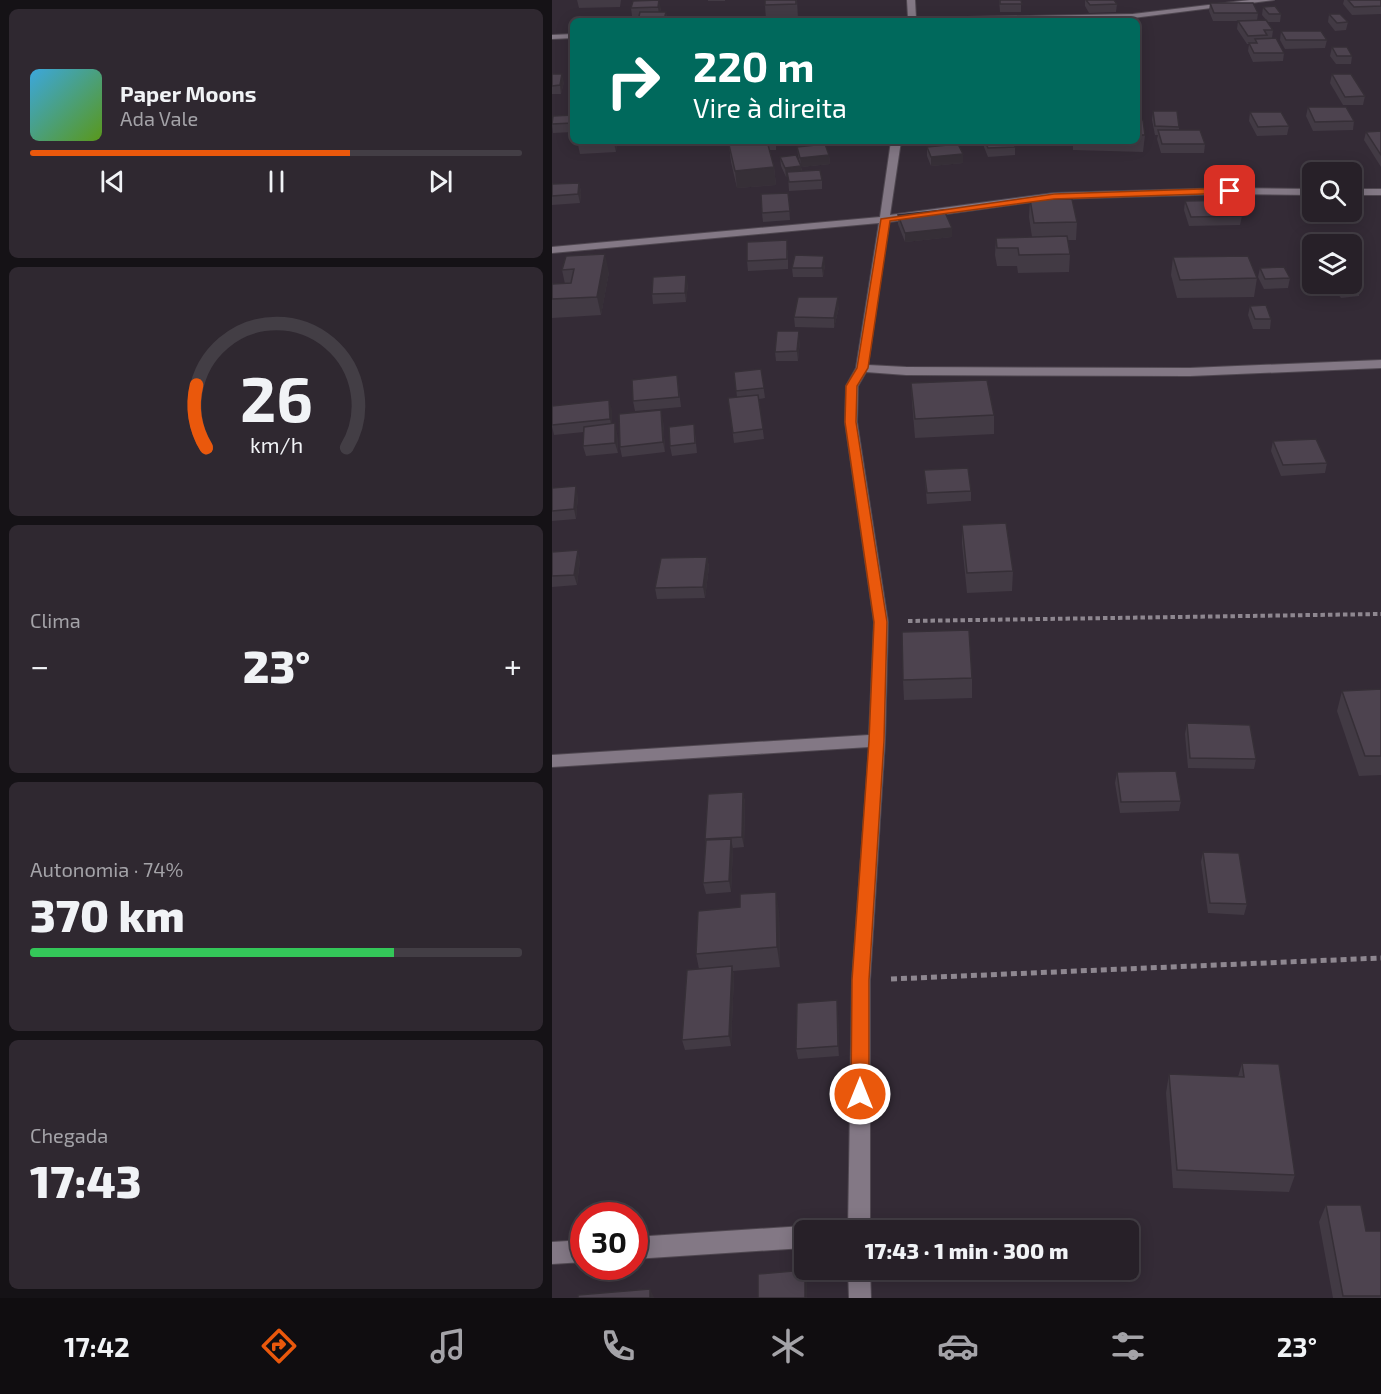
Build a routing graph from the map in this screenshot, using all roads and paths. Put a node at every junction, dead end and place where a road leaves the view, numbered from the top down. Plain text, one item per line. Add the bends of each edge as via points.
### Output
1 (911, 0) edge
2 (1270, 0) edge
3 (912, 18) edge
4 (1045, 18) edge
5 (570, 36) edge
6 (552, 37) edge
7 (896, 144) edge
8 (1302, 192) edge
9 (1362, 192) edge
10 (1381, 192) edge
11 (886, 219) junction
12 (552, 250) edge
13 (1381, 364) edge
14 (862, 368) junction
15 (1381, 614) edge
16 (880, 622) junction
17 (877, 741) junction
18 (552, 761) edge
19 (1381, 958) edge
20 (861, 980) junction
21 (859, 1220) edge
22 (794, 1238) edge
23 (648, 1247) edge
24 (570, 1252) edge
25 (552, 1253) edge
26 (859, 1280) edge
27 (860, 1298) edge

1 - 3 street
2 - 4 street via 1133,16
5 - 6 street
7 - 11 street
8 - 11 street via 1054,196
9 - 10 street
11 - 12 street
11 - 14 street
13 - 14 street via 1190,372
14 - 16 street via 852,386 851,422
15 - 16 path
16 - 17 street
17 - 18 street
17 - 20 street
19 - 20 path
20 - 21 street
22 - 23 street
24 - 25 street
26 - 27 street

